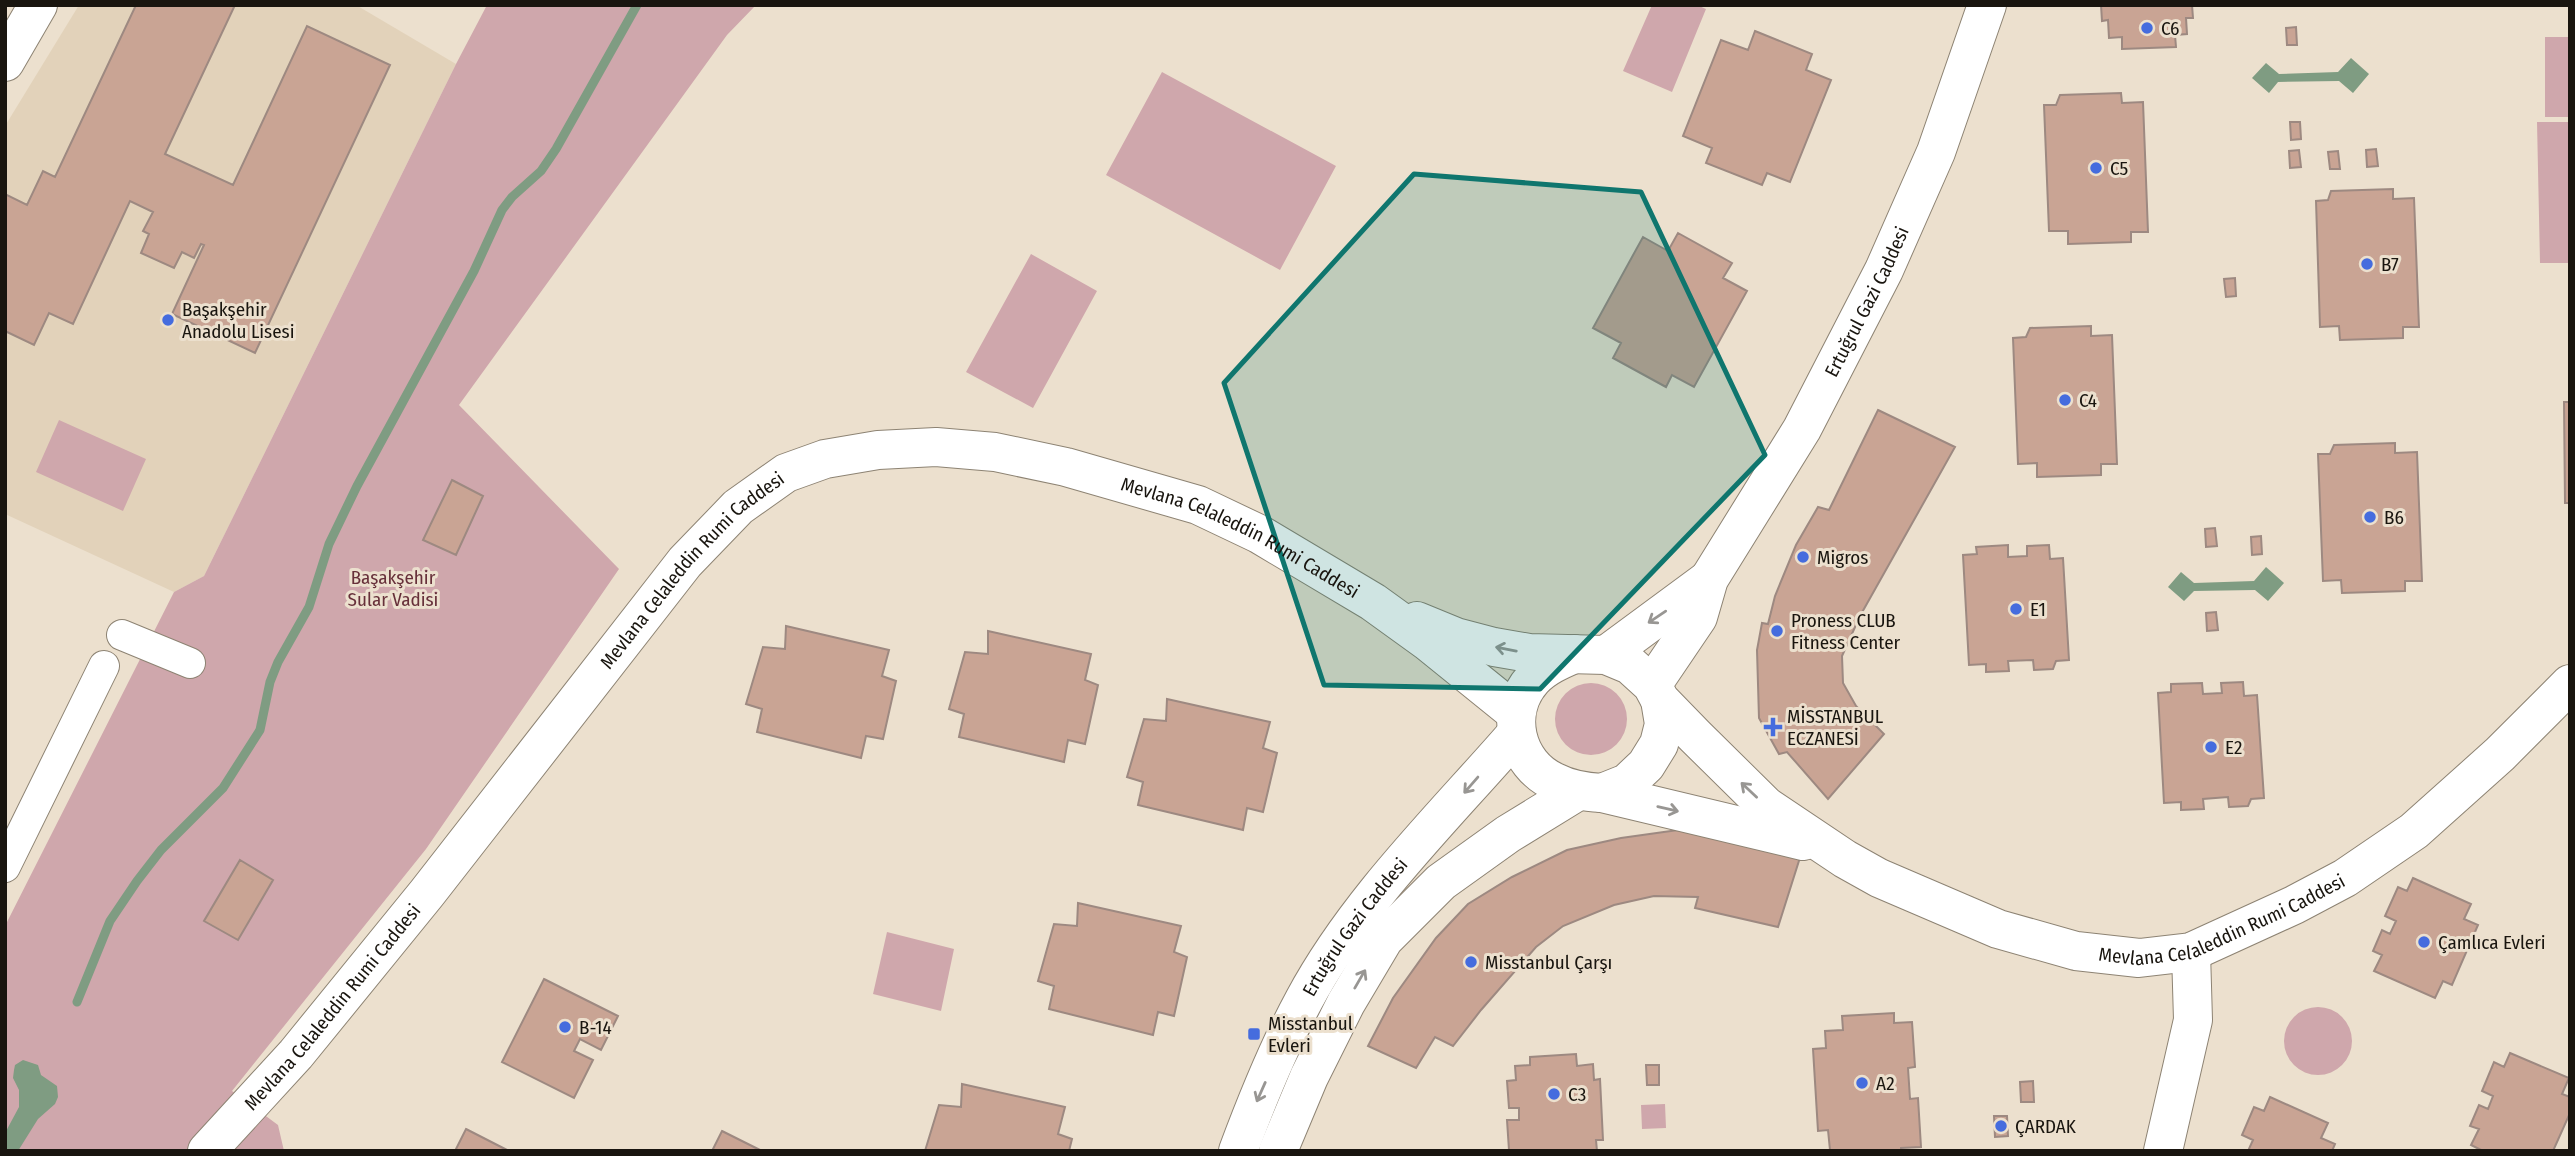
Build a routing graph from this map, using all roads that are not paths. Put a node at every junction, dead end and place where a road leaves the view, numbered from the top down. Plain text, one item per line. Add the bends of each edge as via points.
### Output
1 (38, 5) edge
2 (1987, 5) edge
3 (5, 62) edge
4 (1709, 579) junction
5 (1373, 602) junction
6 (122, 635) dead end
7 (1590, 654) junction
8 (190, 663) dead end
9 (104, 666) dead end
10 (2570, 684) edge
11 (1656, 693) junction
12 (1516, 723) junction
13 (1590, 792) junction
14 (1824, 846) junction
15 (5, 867) edge
16 (2191, 952) junction
17 (207, 1151) edge
18 (1238, 1151) edge
19 (1278, 1151) edge
20 (2163, 1151) edge

1 - 3 street
2 - 4 street, Ertuğrul Gazi Caddesi via 1936,152 1884,270 1802,429
4 -> 7 street
4 - 11 street via 1698,617
7 -> 5 street, Mevlana Celaleddin Rumi Caddesi via 1494,647 1456,637
5 - 12 street, Mevlana Celaleddin Rumi Caddesi via 1427,641
5 - 17 street, Mevlana Celaleddin Rumi Caddesi via 1259,534 1198,505 1054,464 936,447 825,459 786,473 738,507 685,562 305,1043
6 - 8 street
7 - 11 street via 1630,665
7 - 12 street via 1551,664 1533,678 1524,691
9 - 15 street
10 - 16 street, Mevlana Celaleddin Rumi Caddesi via 2414,831 2346,878
11 - 13 street via 1664,724 1646,765 1627,783
14 -> 11 street via 1766,806
12 - 13 street via 1533,767 1553,782
12 -> 18 street, Ertuğrul Gazi Caddesi via 1380,888 1334,953 1305,998
13 -> 14 street
19 -> 13 street, Ertuğrul Gazi Caddesi via 1309,1077 1384,939 1441,882 1508,834
14 - 16 street, Mevlana Celaleddin Rumi Caddesi via 1880,878 1998,929 2076,951 2139,958
16 - 20 street via 2193,1020

